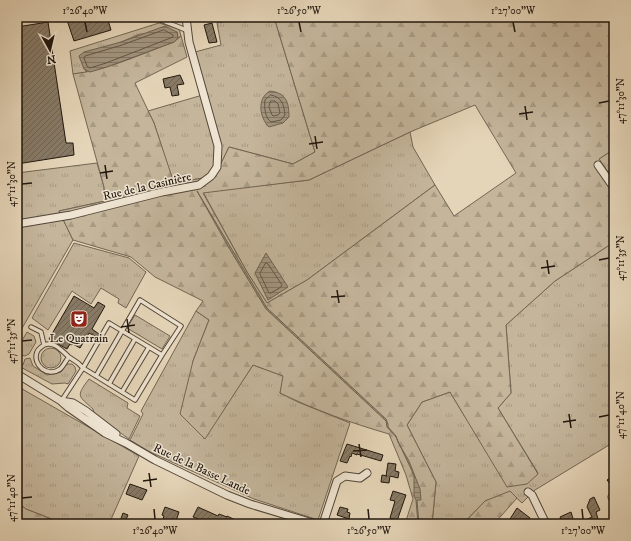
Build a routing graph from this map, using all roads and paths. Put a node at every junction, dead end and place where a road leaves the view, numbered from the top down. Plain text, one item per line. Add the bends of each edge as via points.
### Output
1 (155, 17) edge
2 (186, 17) edge
3 (188, 32) junction
4 (598, 165) dead end
5 (614, 188) edge
6 (17, 224) edge
7 (31, 327) dead end
8 (122, 331) junction
9 (135, 339) junction
10 (44, 345) junction
11 (149, 347) junction
12 (162, 355) junction
13 (69, 357) junction
14 (83, 368) junction
15 (17, 374) edge
16 (96, 376) junction
17 (109, 384) junction
18 (122, 392) junction
19 (61, 401) junction
20 (367, 473) dead end
21 (528, 492) dead end
22 (316, 524) edge
23 (323, 524) edge
24 (546, 524) edge

1 - 3 lane
2 - 3 street, Rue de la Casinière
3 - 6 street, Rue de la Casinière via 218,146 217,167 212,176 199,185 71,215
4 - 5 street
7 - 10 lane via 41,332
8 - 9 lane
8 - 12 lane via 140,300 181,326
8 - 14 lane via 109,323
8 - 16 lane
9 - 11 lane
9 - 17 lane
10 - 13 lane via 54,345
10 - 13 lane via 38,351 36,360 39,368 46,372 60,369
11 - 12 lane
11 - 18 lane
12 - 18 lane via 135,400
13 - 14 lane
14 - 16 lane
14 - 19 lane
15 - 19 street, Rue de la Basse Lande
16 - 17 lane
17 - 18 lane
19 - 22 street, Rue de la Basse Lande via 73,403 86,411 126,443 155,460 227,495
20 - 23 street via 360,478 345,476 337,481
21 - 24 street via 532,495

